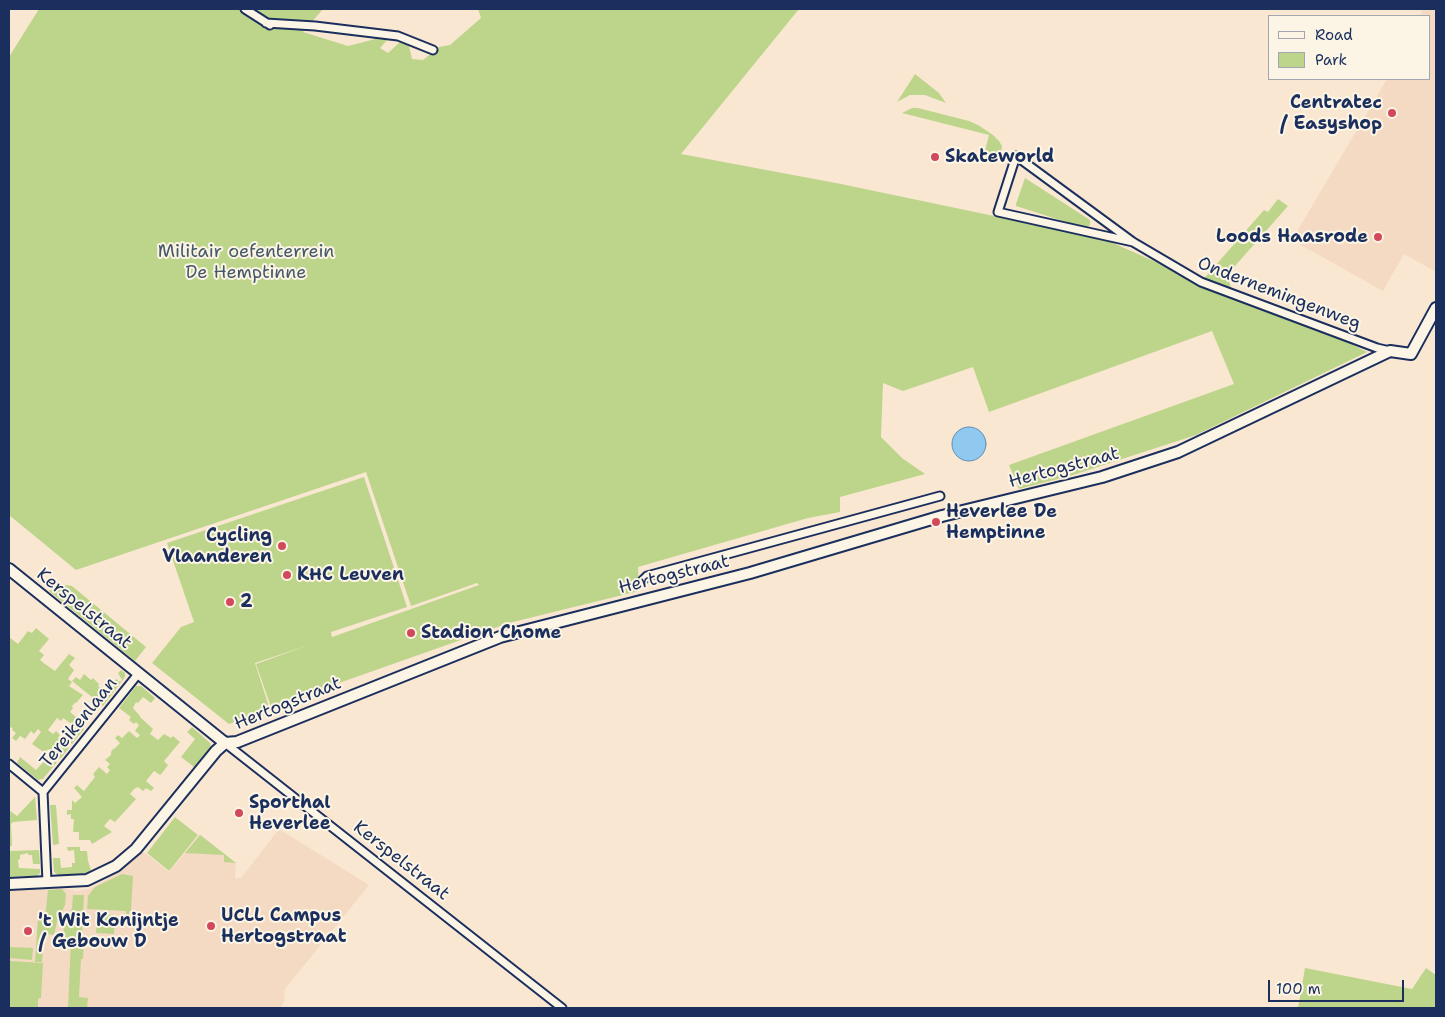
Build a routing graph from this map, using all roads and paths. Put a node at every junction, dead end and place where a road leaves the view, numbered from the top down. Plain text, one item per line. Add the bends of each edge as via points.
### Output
1 (244, 9) edge
2 (266, 23) junction
3 (275, 28) dead end
4 (433, 50) dead end
5 (1133, 242) junction
6 (1436, 308) edge
7 (1390, 351) junction
8 (940, 496) dead end
9 (9, 569) edge
10 (642, 581) dead end
11 (138, 674) junction
12 (225, 743) junction
13 (9, 764) edge
14 (43, 792) junction
15 (47, 882) junction
16 (9, 884) edge
17 (562, 1008) edge

1 - 2 street
2 - 3 street
2 - 4 street via 398,36
5 - 5 street, Ondernemingenweg via 1039,173 1016,156 998,212
5 - 7 street, Ondernemingenweg via 1201,282
6 - 7 street via 1411,354
7 - 12 street, Hertogstraat via 1178,452 1102,478 942,516 750,573 500,637 237,742
8 - 10 street via 647,576
9 - 11 street, Kerspelstraat
11 - 12 street, Kerspelstraat
11 - 14 street, Tereikenlaan
12 - 15 street, Hertogstraat via 128,857 87,880
12 - 17 street, Kerspelstraat
13 - 14 street
14 - 15 street
15 - 16 street, Hertogstraat

